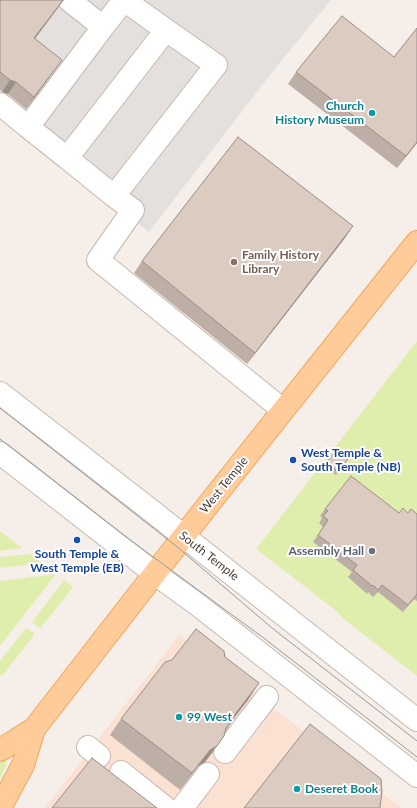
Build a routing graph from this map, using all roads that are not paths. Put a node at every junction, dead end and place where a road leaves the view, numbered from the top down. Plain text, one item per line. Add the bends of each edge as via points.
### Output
1 (69, 0) edge
2 (103, 27) junction
3 (166, 30) junction
4 (0, 104) edge
5 (28, 127) junction
6 (67, 158) junction
7 (114, 196) junction
8 (417, 242) edge
9 (0, 393) edge
10 (283, 410) junction
11 (0, 453) edge
12 (184, 536) junction
13 (154, 573) junction
14 (258, 710) dead end
15 (417, 720) edge
16 (34, 729) junction
17 (0, 750) edge
18 (121, 772) dead end
19 (417, 776) edge
20 (0, 808) edge
21 (166, 808) edge
22 (182, 808) edge

1 - 2 street
2 - 3 street via 124,0
2 - 5 street
3 - 6 street
3 - 7 street via 216,65
4 - 5 street
5 - 6 street
6 - 7 street
7 - 10 street via 133,210 98,260
8 - 10 main road, West Temple
9 - 12 street, South Temple
10 - 12 main road, West Temple
11 - 13 street
12 - 13 main road, West Temple
12 - 15 street, South Temple
13 - 16 main road, West Temple
13 - 19 street
14 - 22 street
16 - 17 main road, West Temple
16 - 20 main road, West Temple via 24,765
18 - 21 street

